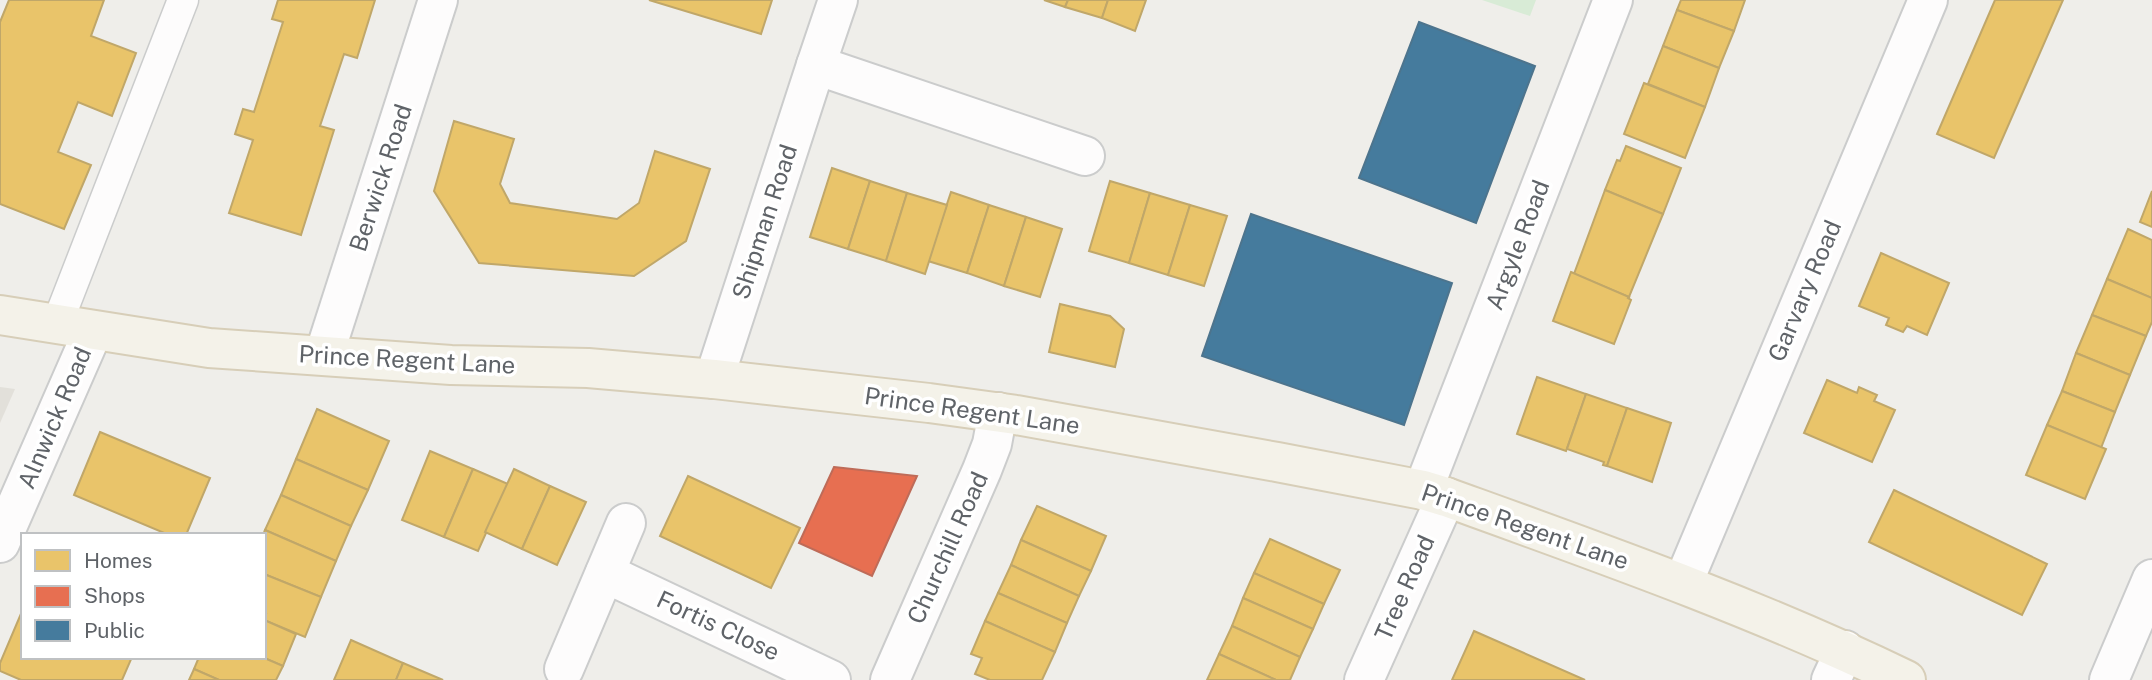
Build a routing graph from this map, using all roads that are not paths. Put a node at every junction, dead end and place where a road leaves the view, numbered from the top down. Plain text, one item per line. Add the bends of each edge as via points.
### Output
1 (183, 0) edge
2 (438, 0) edge
3 (838, 0) edge
4 (1613, 0) edge
5 (1928, 0) edge
6 (816, 65) junction
7 (1085, 156) dead end
8 (0, 315) edge
9 (75, 328) junction
10 (324, 355) junction
11 (714, 379) junction
12 (998, 412) junction
13 (1435, 494) junction
14 (626, 523) dead end
15 (0, 543) edge
16 (605, 573) junction
17 (2152, 579) edge
18 (1683, 583) junction
19 (1838, 665) edge
20 (564, 669) dead end
21 (831, 680) edge
22 (890, 680) edge
23 (1364, 680) edge
24 (1906, 680) edge
25 (2109, 680) edge

1 - 9 lane
2 - 10 street, Berwick Road
3 - 6 street, Shipman Road
4 - 13 street, Argyle Road
5 - 18 street, Garvary Road
6 - 7 street
6 - 11 street, Shipman Road
8 - 9 main road, Prince Regent Lane
9 - 10 main road, Prince Regent Lane via 209,348
9 - 15 street, Alnwick Road
10 - 11 main road, Prince Regent Lane
11 - 12 main road, Prince Regent Lane
12 - 13 main road, Prince Regent Lane
12 - 22 street, Churchill Road via 982,470
13 - 18 main road, Prince Regent Lane
13 - 23 street, Tree Road
14 - 16 street
16 - 20 street
16 - 21 street, Fortis Close
17 - 25 street
18 - 19 main road, Prince Regent Lane
19 - 24 main road, Prince Regent Lane

